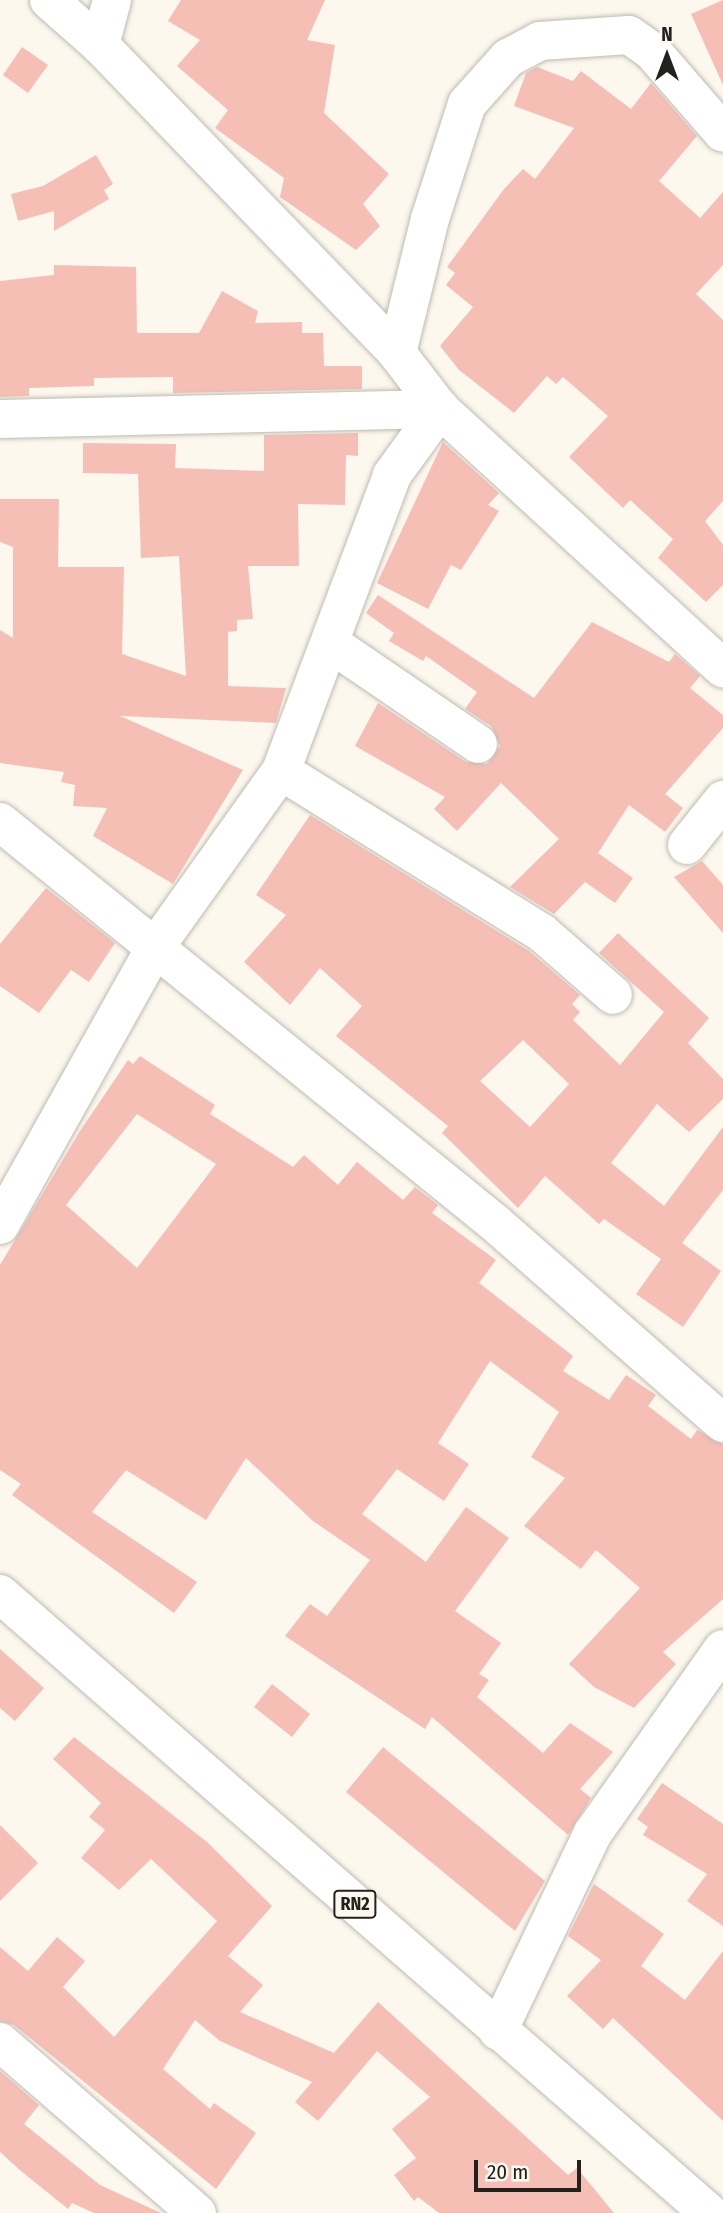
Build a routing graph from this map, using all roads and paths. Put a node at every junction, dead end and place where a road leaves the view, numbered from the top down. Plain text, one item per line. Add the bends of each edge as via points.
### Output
1 (49, 0) edge
2 (112, 0) edge
3 (100, 46) junction
4 (723, 133) edge
5 (397, 353) junction
6 (440, 409) junction
7 (0, 419) edge
8 (330, 643) junction
9 (723, 668) edge
10 (478, 744) dead end
11 (281, 771) junction
12 (723, 800) edge
13 (0, 822) edge
14 (687, 845) dead end
15 (156, 946) junction
16 (613, 995) dead end
17 (0, 1225) edge
18 (723, 1423) edge
19 (0, 1594) edge
20 (723, 1649) edge
21 (498, 2031) junction
22 (0, 2042) edge
23 (197, 2213) edge
24 (709, 2213) edge

1 - 3 main road
2 - 3 main road
3 - 5 main road
4 - 5 main road via 652,51 629,35 540,41 508,58 467,104 430,219
5 - 6 main road
6 - 7 main road
6 - 8 main road via 392,475
6 - 9 main road
8 - 10 main road
8 - 11 main road
11 - 15 main road
11 - 16 main road via 542,933
12 - 14 main road
13 - 15 main road
15 - 17 main road
15 - 18 main road via 495,1223
19 - 21 main road, RN2
20 - 21 main road via 593,1833
21 - 24 main road, RN2
22 - 23 main road

